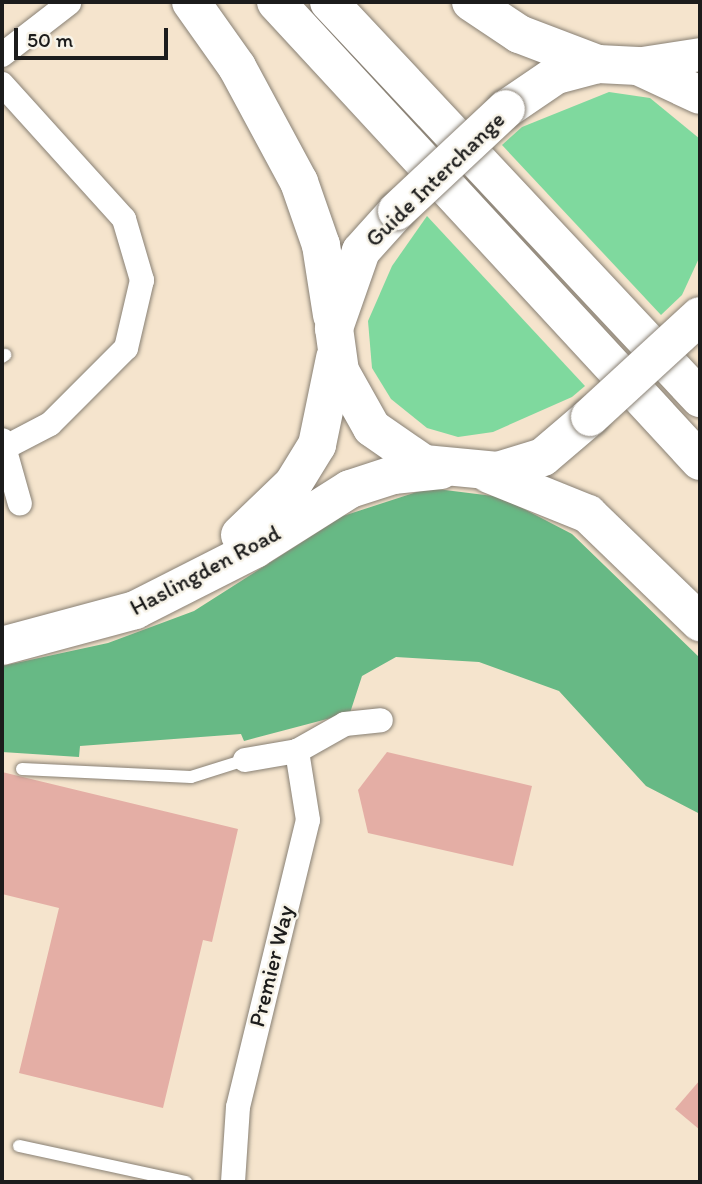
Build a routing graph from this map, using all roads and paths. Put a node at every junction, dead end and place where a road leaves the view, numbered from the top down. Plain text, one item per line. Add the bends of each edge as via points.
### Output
1 (69, 2) edge
2 (191, 2) edge
3 (276, 2) edge
4 (329, 2) edge
5 (471, 2) edge
6 (700, 54) edge
7 (2, 55) edge
8 (614, 64) junction
9 (2, 84) edge
10 (700, 94) edge
11 (700, 316) edge
12 (335, 340) junction
13 (700, 398) edge
14 (4, 444) edge
15 (700, 461) edge
16 (457, 471) junction
17 (19, 504) dead end
18 (700, 622) edge
19 (2, 628) edge
20 (2, 646) edge
21 (382, 720) dead end
22 (297, 751) junction
23 (245, 760) joint
24 (22, 769) dead end
25 (19, 1146) dead end
26 (186, 1182) edge
27 (233, 1182) edge

1 - 7 street
2 - 12 highway via 237,67 299,182 321,245
3 - 15 highway
4 - 13 highway
5 - 8 highway via 519,34
6 - 8 main road
8 - 10 highway
8 - 12 highway, Guide Interchange, bridge via 556,75 506,109 397,211 361,251
9 - 14 street via 124,219 142,280 126,348 50,424
11 - 16 highway, bridge via 590,417 530,463
12 - 16 highway via 372,428 407,455
12 - 19 highway, Haslingden Road via 317,445 293,484 257,521 173,574 99,605
14 - 17 street
16 - 18 highway via 520,482 588,514
16 - 20 highway, Haslingden Road via 393,475 349,489 255,549 135,610
21 - 22 street via 345,724
22 - 23 street
22 - 27 street, Premier Way via 308,820 238,1107
23 - 24 lane via 200,776
25 - 26 lane

